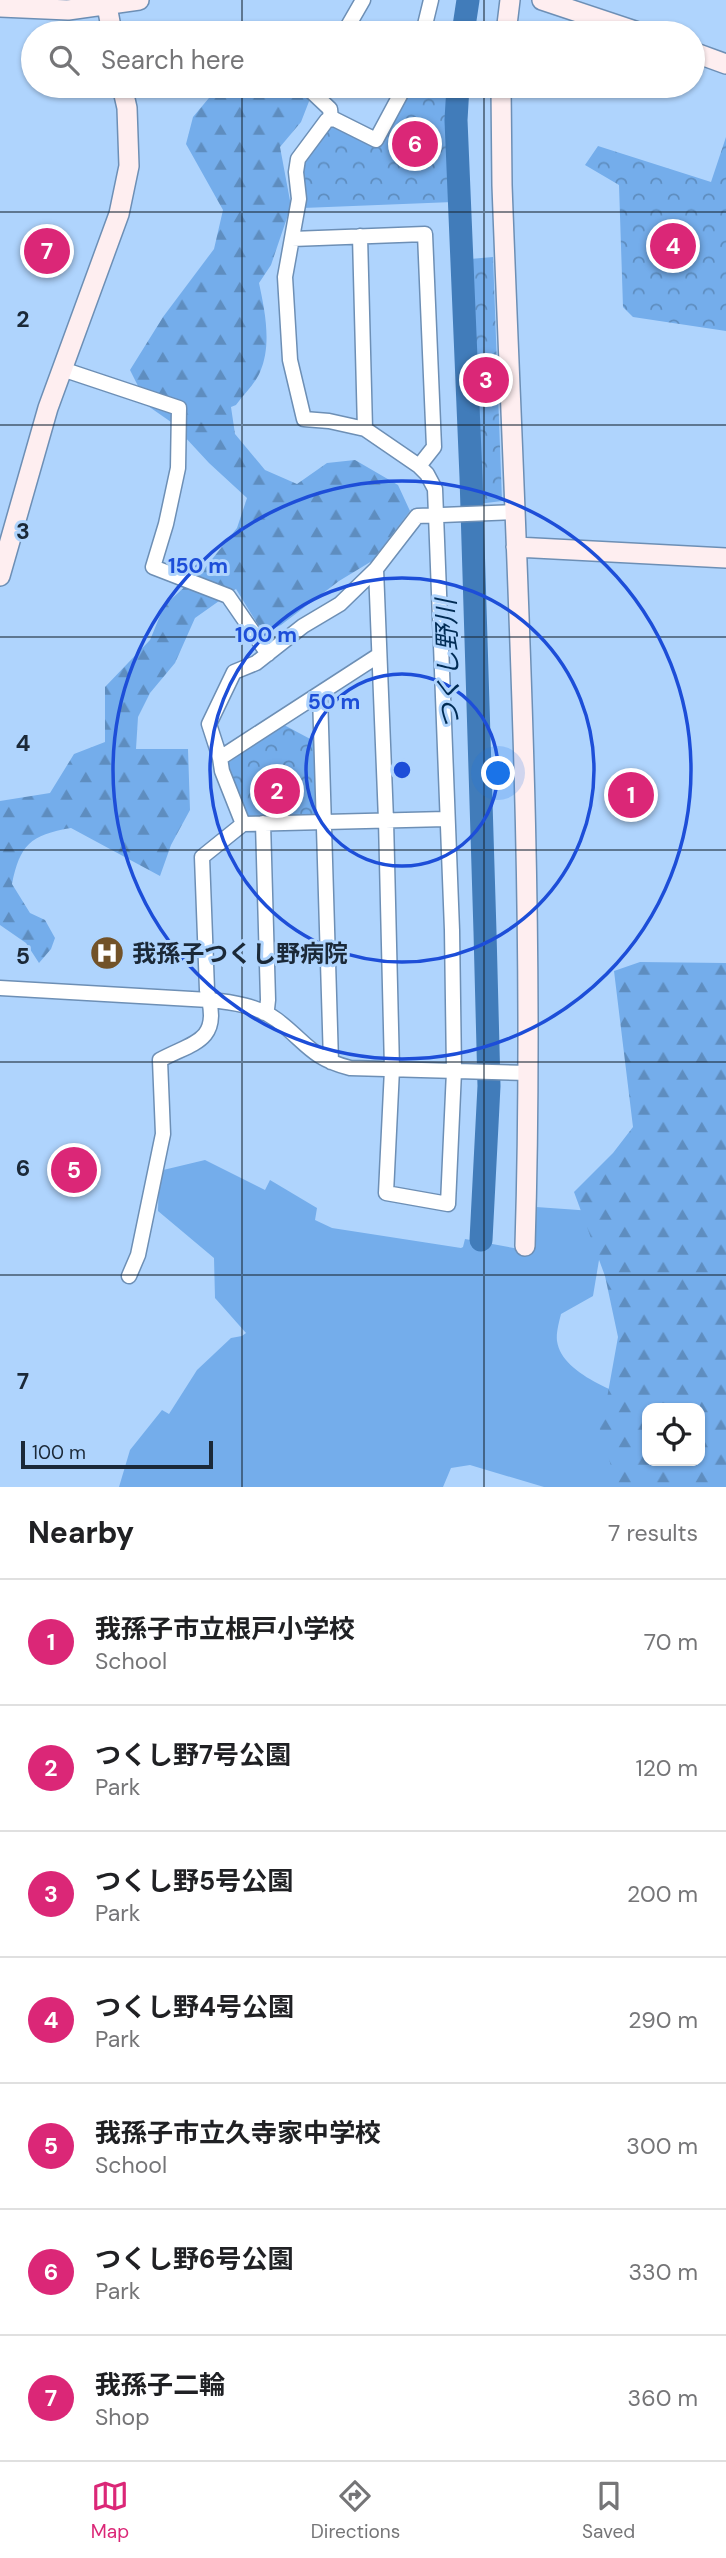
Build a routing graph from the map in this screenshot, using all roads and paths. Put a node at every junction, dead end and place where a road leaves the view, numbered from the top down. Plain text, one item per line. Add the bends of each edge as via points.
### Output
1 (139, 0) edge
2 (363, 0) edge
3 (431, 0) edge
4 (510, 0) edge
5 (542, 0) edge
6 (107, 3) edge
7 (0, 7) edge
8 (110, 21) edge
9 (351, 21) edge
10 (426, 21) edge
11 (507, 21) edge
12 (604, 21) edge
13 (705, 56) edge
14 (726, 64) edge
15 (125, 98) edge
16 (318, 98) edge
17 (399, 98) edge
18 (501, 98) edge
19 (331, 119) junction
20 (360, 236) junction
21 (292, 239) junction
22 (62, 369) junction
23 (365, 429) junction
24 (419, 466) junction
25 (514, 512) junction
26 (436, 516) junction
27 (516, 547) junction
28 (726, 558) edge
29 (376, 569) junction
30 (0, 576) edge
31 (268, 654) junction
32 (379, 655) junction
33 (320, 694) junction
34 (220, 758) junction
35 (446, 819) junction
36 (386, 820) junction
37 (324, 821) junction
38 (263, 823) junction
39 (243, 824) junction
40 (0, 988) edge
41 (209, 1000) junction
42 (264, 1013) junction
43 (331, 1062) junction
44 (392, 1069) junction
45 (454, 1071) junction
46 (529, 1073) junction
47 (525, 1246) dead end
48 (129, 1276) dead end

1 - 6 street
2 - 9 street
3 - 10 street
4 - 11 street
5 - 12 street
6 - 7 street via 68,10
6 - 8 street
13 - 14 street
15 - 22 street via 129,166 121,202
16 - 19 street via 330,109
17 - 19 street via 376,140
18 - 25 street
19 - 21 street via 298,159 299,199
20 - 21 street
20 - 23 street
20 - 24 street via 425,234 434,447
21 - 23 street via 285,277 290,360 304,419
22 - 30 street
22 - 31 street via 179,408 178,468 153,567 228,596
23 - 24 street
24 - 26 street via 435,489
25 - 26 street
25 - 27 street
26 - 29 street via 418,516
26 - 35 street
27 - 28 street
27 - 46 street
29 - 31 street via 340,604
29 - 32 street
31 - 34 street via 234,672 209,724
32 - 33 street
32 - 36 street
33 - 34 street
33 - 37 street
34 - 39 street
35 - 36 street
35 - 45 street
36 - 37 street
36 - 44 street
37 - 38 street
37 - 43 street
38 - 39 street
38 - 42 street via 268,1000
39 - 41 street via 202,857
40 - 41 street
41 - 42 street
41 - 48 street via 212,1026 207,1035 160,1060 163,1134 138,1255
42 - 43 street via 314,1054
43 - 44 street via 350,1068
44 - 45 street
44 - 45 street via 386,1194 448,1204
45 - 46 street
46 - 47 street

